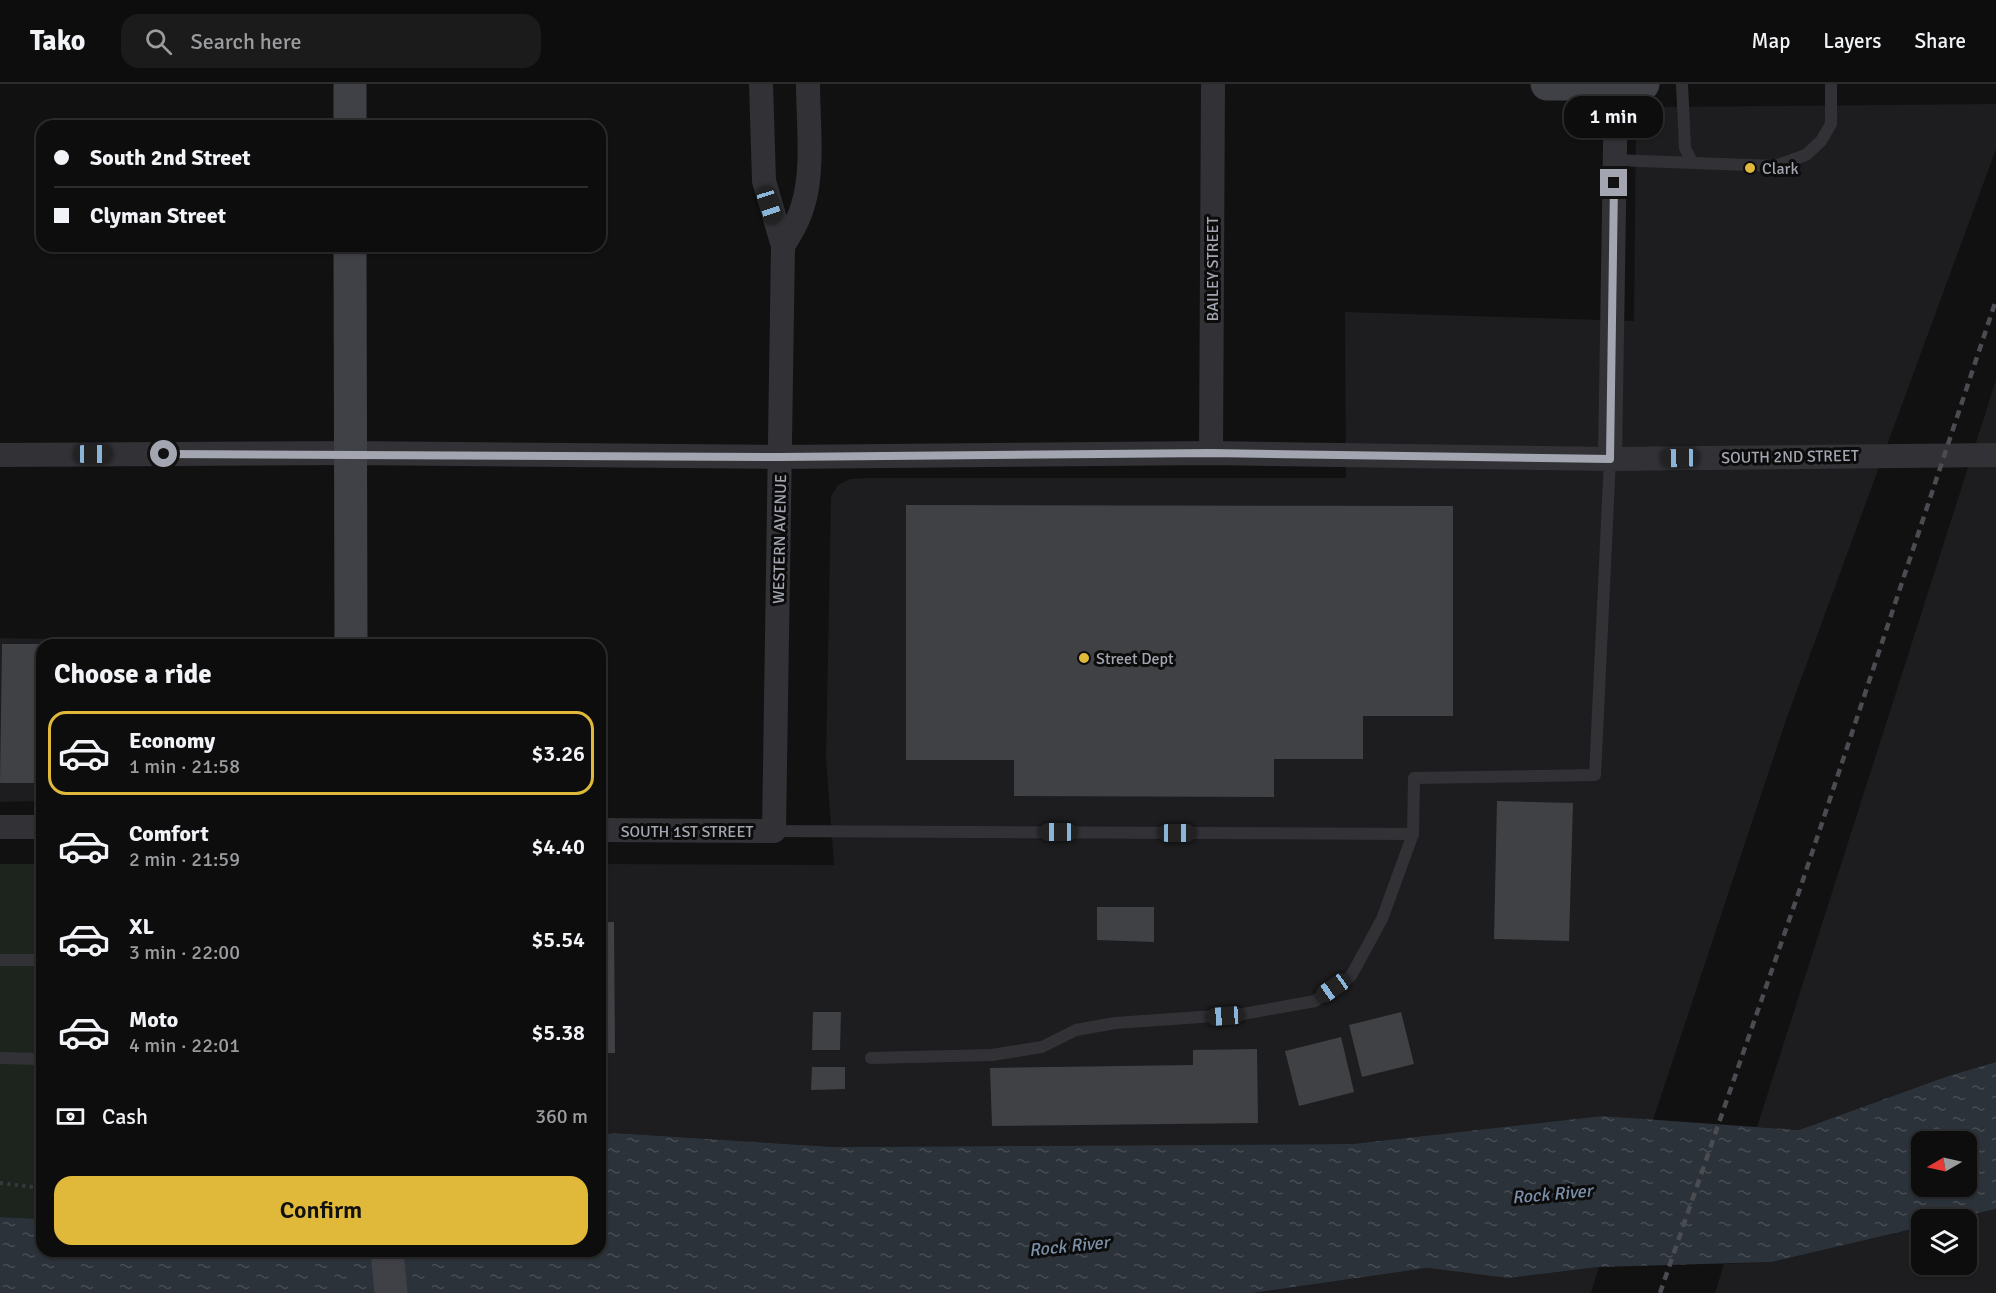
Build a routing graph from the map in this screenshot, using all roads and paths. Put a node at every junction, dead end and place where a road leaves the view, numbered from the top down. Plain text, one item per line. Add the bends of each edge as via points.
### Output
1 (350, 84) edge
2 (760, 84) edge
3 (808, 84) edge
4 (1213, 84) edge
5 (1547, 84) edge
6 (1616, 84) edge
7 (1643, 84) edge
8 (1682, 84) edge
9 (1832, 84) edge
10 (350, 120) edge
11 (1614, 160) junction
12 (1692, 162) junction
13 (783, 246) junction
14 (350, 252) edge
15 (350, 453) junction
16 (1211, 453) junction
17 (0, 454) edge
18 (1996, 454) edge
19 (780, 457) junction
20 (1610, 459) junction
21 (351, 639) edge
22 (0, 826) edge
23 (36, 827) edge
24 (606, 830) edge
25 (774, 831) junction
26 (1413, 834) junction
27 (0, 960) edge
28 (36, 960) edge
29 (0, 1058) edge
30 (36, 1059) edge
31 (871, 1059) dead end
32 (0, 1183) edge
33 (36, 1187) edge
34 (388, 1257) edge
35 (391, 1293) edge

1 - 10 street
2 - 13 street, WESTERN AVENUE via 764,181
3 - 13 street, WESTERN AVENUE via 804,203
4 - 16 street, BAILEY STREET
5 - 6 street
6 - 7 street
6 - 11 street
8 - 12 lane via 1685,148
9 - 12 lane via 1831,124 1806,156 1775,165
11 - 12 lane
11 - 20 street
13 - 19 street, WESTERN AVENUE
14 - 15 street
15 - 17 street, SOUTH 2ND STREET
15 - 19 street, SOUTH 2ND STREET
15 - 21 street
16 - 19 street, SOUTH 2ND STREET
16 - 20 street, SOUTH 2ND STREET
18 - 20 street, SOUTH 2ND STREET
19 - 25 street, WESTERN AVENUE
20 - 26 lane via 1595,775 1414,778
22 - 23 street
24 - 25 street, SOUTH 1ST STREET
25 - 26 lane
26 - 31 lane via 1382,919 1351,976 1315,1001 1243,1014 1106,1024 1076,1030 1042,1047 992,1055
27 - 28 lane
29 - 30 lane
32 - 33 path
34 - 35 street

